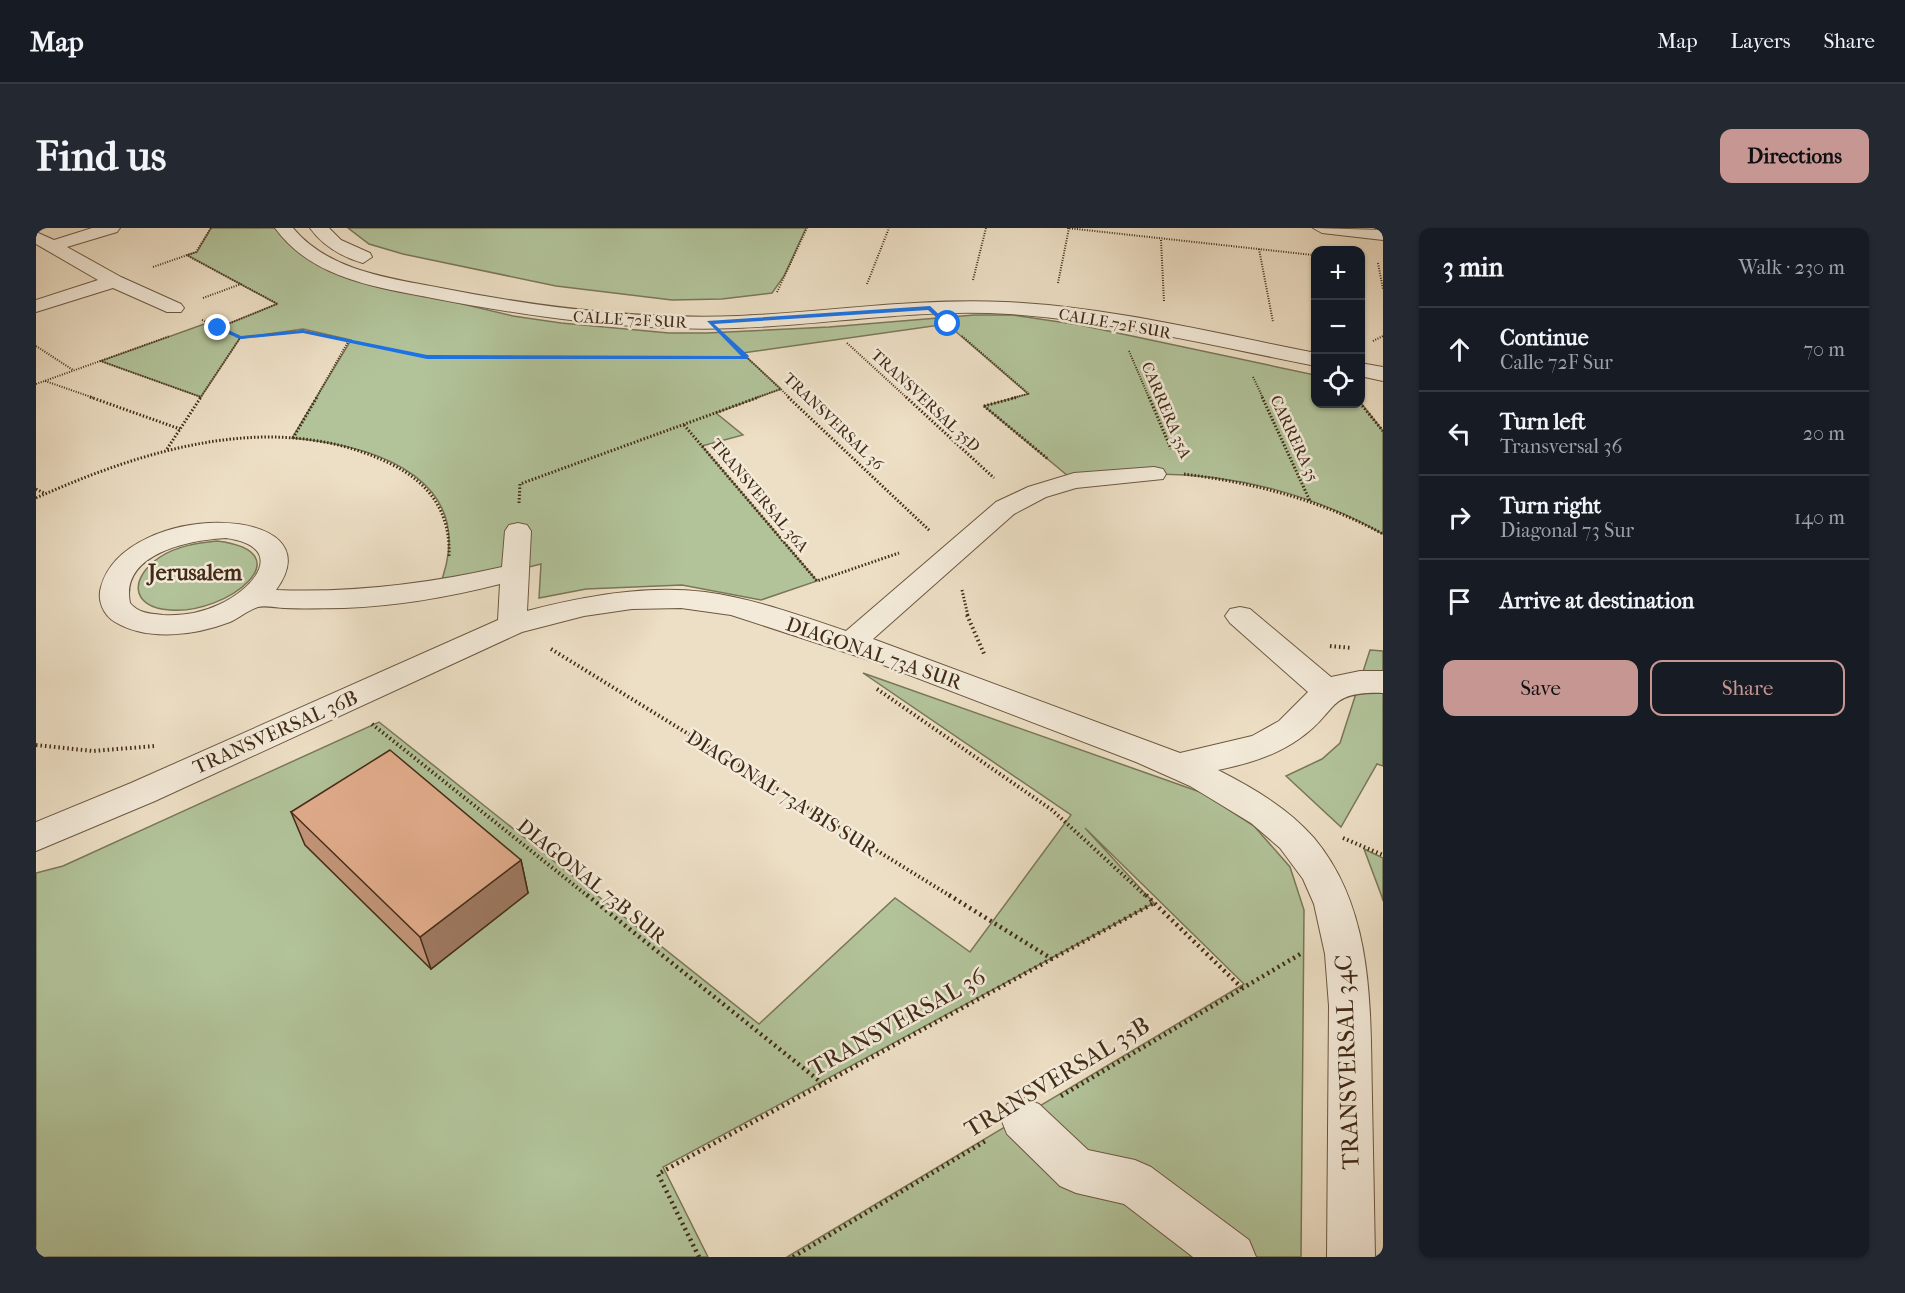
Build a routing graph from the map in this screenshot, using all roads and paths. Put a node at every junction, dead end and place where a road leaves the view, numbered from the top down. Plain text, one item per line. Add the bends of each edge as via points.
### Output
1 (111, 228) edge
2 (211, 228) edge
3 (284, 228) edge
4 (319, 228) edge
5 (807, 228) edge
6 (889, 228) edge
7 (986, 228) edge
8 (1068, 228) edge
9 (1322, 228) edge
10 (1383, 235) edge
11 (1161, 240) junction
12 (44, 241) edge
13 (1258, 249) junction
14 (196, 252) dead end
15 (187, 255) dead end
16 (1311, 255) edge
17 (1378, 263) dead end
18 (869, 278) dead end
19 (114, 281) junction
20 (241, 284) junction
21 (1383, 288) edge
22 (969, 294) junction
23 (1055, 298) junction
24 (36, 306) edge
25 (770, 306) junction
26 (174, 308) junction
27 (930, 308) junction
28 (1165, 314) junction
29 (817, 316) junction
30 (709, 322) junction
31 (1116, 322) junction
32 (207, 323) junction
33 (197, 327) dead end
34 (218, 328) junction
35 (1276, 333) junction
36 (175, 334) dead end
37 (240, 338) junction
38 (1311, 339) edge
39 (349, 340) junction
40 (1239, 345) junction
41 (36, 346) edge
42 (1365, 356) edge
43 (747, 357) junction
44 (1311, 359) edge
45 (100, 361) junction
46 (74, 371) junction
47 (1383, 374) edge
48 (45, 381) junction
49 (36, 384) edge
50 (780, 389) junction
51 (201, 397) junction
52 (1364, 408) edge
53 (684, 425) junction
54 (180, 429) junction
55 (1383, 431) edge
56 (293, 438) junction
57 (167, 449) junction
58 (1154, 474) joint
59 (1182, 474) junction
60 (1074, 481) junction
61 (36, 489) edge
62 (45, 493) junction
63 (36, 498) edge
64 (1019, 501) junction
65 (1311, 501) junction
66 (518, 531) joint
67 (930, 532) dead end
68 (1383, 534) edge
69 (516, 572) junction
70 (817, 581) dead end
71 (432, 591) junction
72 (253, 598) junction
73 (1240, 616) dead end
74 (512, 625) junction
75 (851, 642) junction
76 (1383, 682) edge
77 (876, 688) dead end
78 (1327, 691) junction
79 (343, 701) junction
80 (1176, 766) junction
81 (37, 837) edge
82 (1297, 843) joint
83 (1154, 903) junction
84 (1341, 930) junction
85 (1053, 959) junction
86 (1242, 988) junction
87 (822, 1083) junction
88 (1023, 1119) junction
89 (699, 1257) edge
90 (793, 1257) edge
91 (1232, 1257) edge
92 (1351, 1257) edge

1 - 12 street
2 - 14 path
3 - 30 street, CALLE 72F SUR via 304,250 332,266 403,287 536,312
4 - 25 street, CALLE 72F SUR via 336,244 373,261 528,294 579,302 666,307
5 - 25 path
6 - 18 path
7 - 22 path
8 - 11 path
8 - 23 path
9 - 10 street
11 - 13 path
11 - 28 path
12 - 19 street
13 - 16 path
13 - 35 path
15 - 20 path
17 - 21 path
19 - 24 street
19 - 26 street
20 - 26 path
20 - 34 path via 278,304
22 - 23 street, CALLE 72F SUR
22 - 25 street, CALLE 72F SUR
23 - 28 street, CALLE 72F SUR
26 - 32 path
27 - 29 street, CALLE 72F SUR
27 - 31 street, CALLE 72F SUR via 1005,308
27 - 60 path via 1029,394 984,406
28 - 35 street, CALLE 72F SUR
29 - 30 street, CALLE 72F SUR
29 - 64 path, TRANSVERSAL 35D
30 - 43 path, TRANSVERSAL 36
31 - 40 street, CALLE 72F SUR
31 - 59 path, CARRERA 35A
32 - 33 path
32 - 34 path
34 - 37 path
35 - 38 street, CALLE 72F SUR
36 - 45 path
37 - 39 path via 303,332
37 - 51 path
39 - 43 path via 427,357
39 - 56 path
40 - 44 street, CALLE 72F SUR
40 - 65 path, CARRERA 35
41 - 46 path
42 - 47 street
43 - 50 path, TRANSVERSAL 36
45 - 46 path
45 - 51 path
46 - 48 path
48 - 49 path
48 - 54 path
50 - 53 path
50 - 67 path, TRANSVERSAL 36
51 - 54 path
52 - 55 path
53 - 66 path via 520,484
53 - 70 path, TRANSVERSAL 36A
54 - 57 path
56 - 57 path via 221,440
56 - 71 path via 374,454 415,476 430,490 448,525 450,545 447,566
57 - 62 path via 107,466
58 - 59 path
58 - 60 street
59 - 65 path via 1249,483
60 - 64 street
61 - 62 path
62 - 63 path
64 - 75 street via 1005,508
65 - 68 path, CARRERA 35
66 - 69 street
69 - 71 street
69 - 74 street
71 - 72 street via 378,598
72 - 72 street via 268,583 275,567 274,553 256,537 226,530 192,533 151,547 118,575 112,591 115,605 128,617 157,624 203,621
73 - 78 street
74 - 75 street, DIAGONAL 73A SUR via 597,603 679,599 733,606
74 - 79 street, TRANSVERSAL 36B
74 - 85 path, DIAGONAL 73A BIS SUR
75 - 80 street, DIAGONAL 73A SUR
76 - 78 street via 1356,681
77 - 83 path via 1052,810
78 - 80 street via 1306,717 1272,741
79 - 81 street, TRANSVERSAL 36B
79 - 87 path, DIAGONAL 73B SUR
80 - 82 street, DIAGONAL 73A SUR via 1257,808
82 - 84 street, TRANSVERSAL 34C via 1321,878
83 - 85 path, TRANSVERSAL 36
83 - 86 path
84 - 86 path, TRANSVERSAL 35B
84 - 92 street, TRANSVERSAL 34C via 1349,980
85 - 87 path, TRANSVERSAL 36
86 - 88 path, TRANSVERSAL 35B
87 - 89 path, TRANSVERSAL 36 via 657,1174
88 - 90 path, TRANSVERSAL 35B
88 - 91 street via 1076,1170 1135,1183

